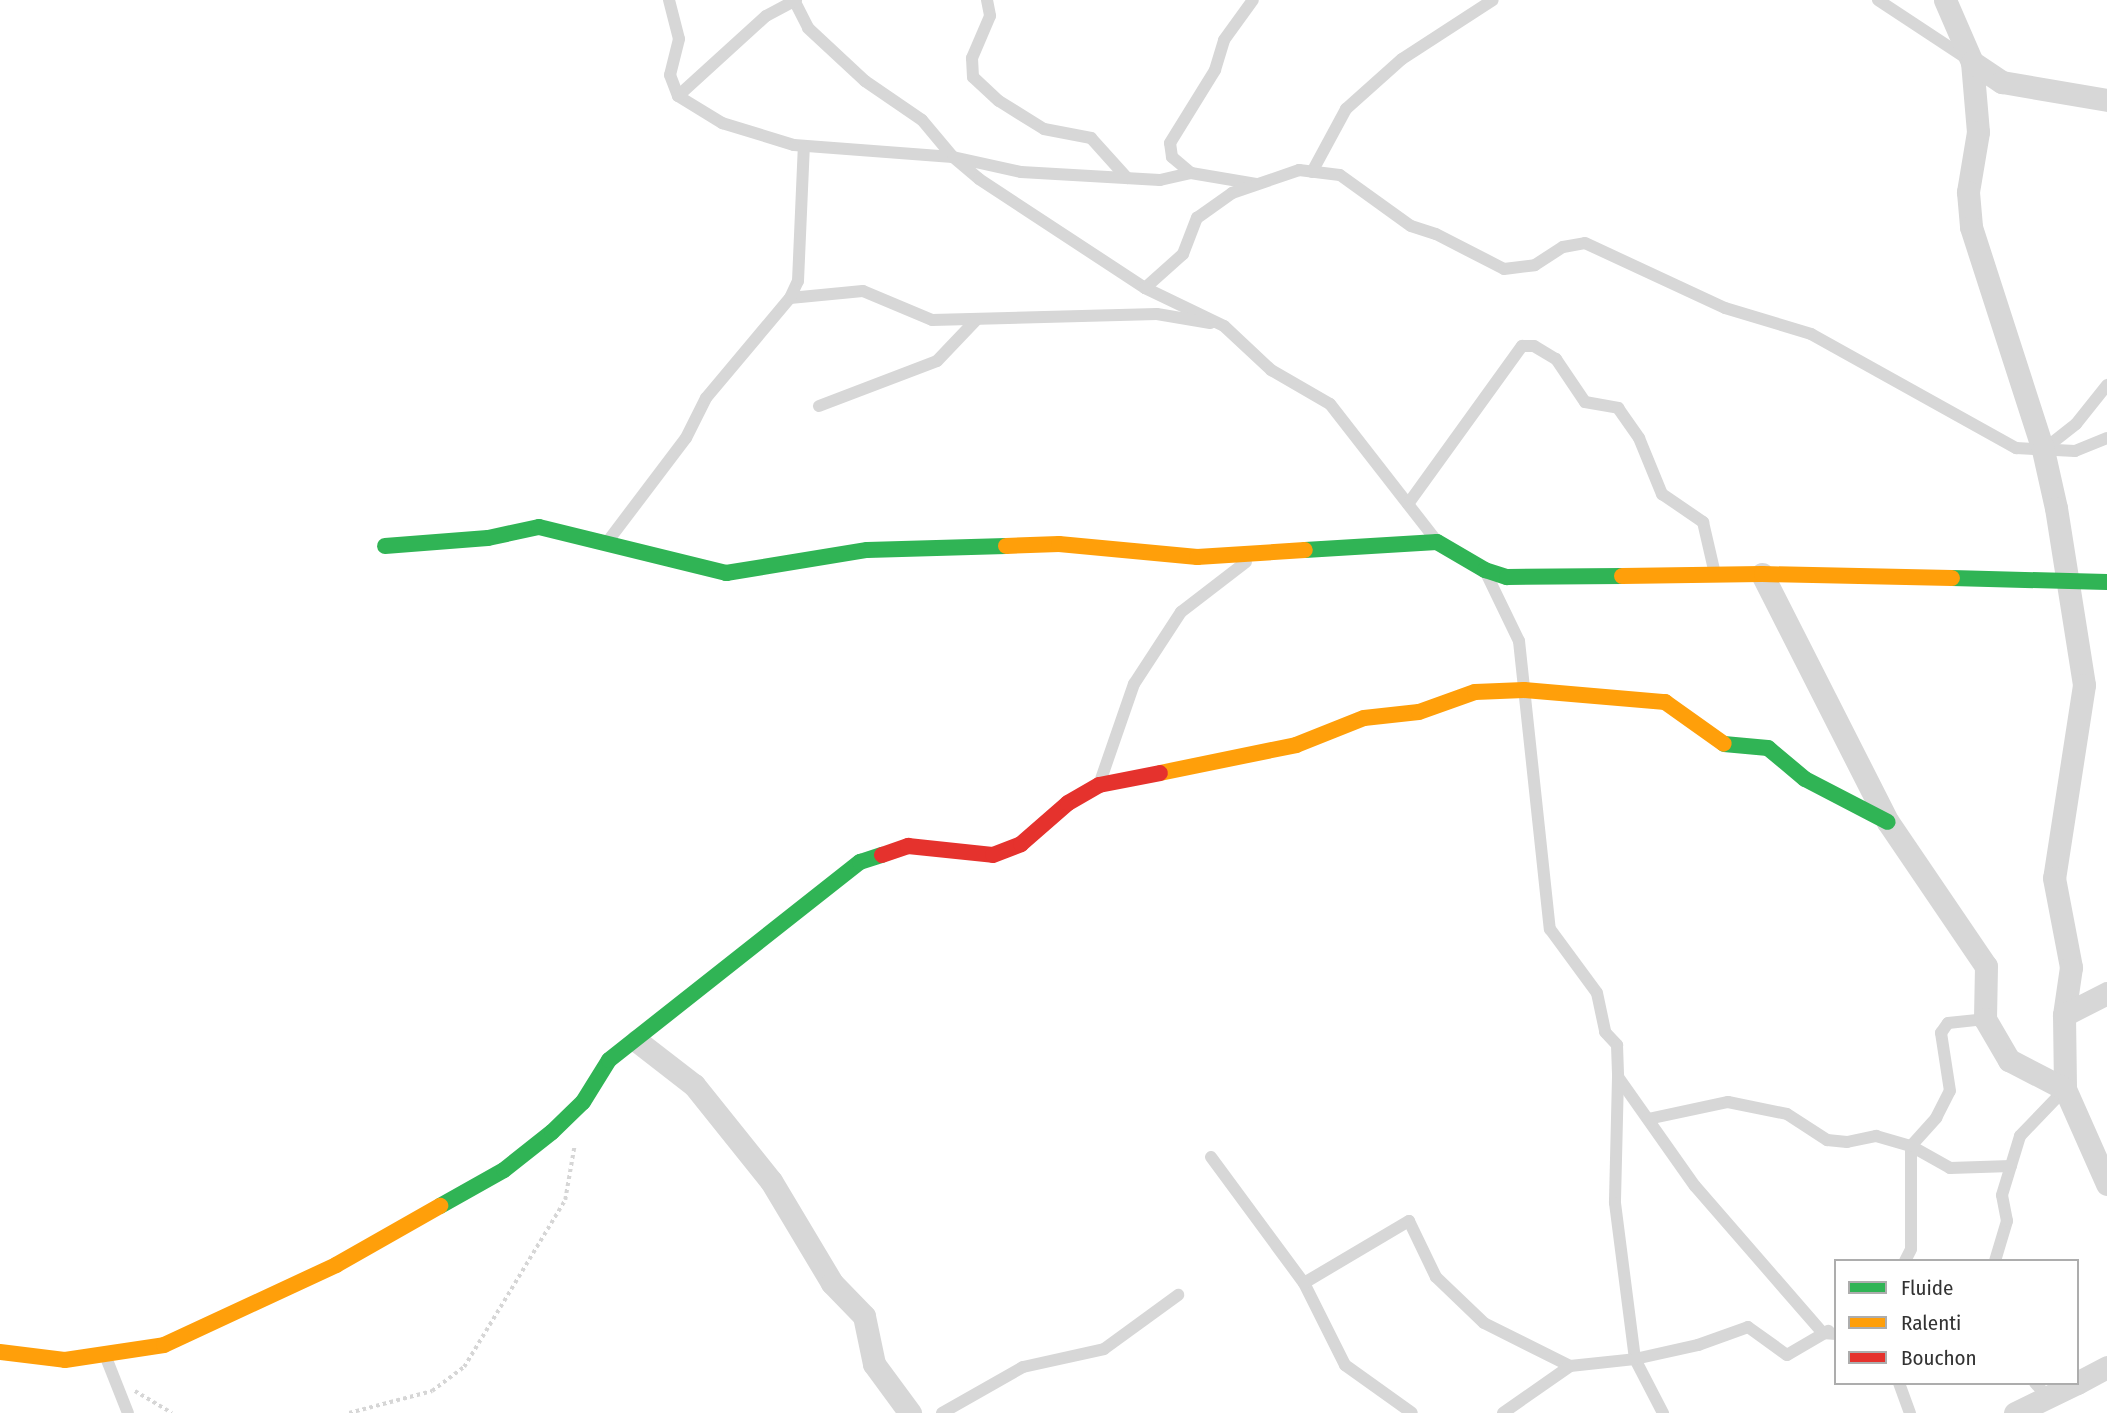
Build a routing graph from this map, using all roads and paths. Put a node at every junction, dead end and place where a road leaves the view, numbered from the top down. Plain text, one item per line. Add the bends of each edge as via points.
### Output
1 (669, 0) edge
2 (795, 0) edge
3 (987, 0) edge
4 (1253, 0) edge
5 (1493, 0) edge
6 (1878, 0) edge
7 (1945, 0) edge
8 (1972, 62) junction
9 (678, 96) junction
10 (2107, 100) edge
11 (804, 146) junction
12 (953, 157) junction
13 (1312, 172) junction
14 (1191, 173) junction
15 (1127, 178) junction
16 (1257, 184) junction
17 (1145, 288) junction
18 (790, 298) junction
19 (977, 319) junction
20 (1224, 326) junction
21 (2107, 385) edge
22 (819, 406) dead end
23 (2107, 438) edge
24 (2043, 450) junction
25 (1408, 504) junction
26 (1437, 542) junction
27 (606, 544) junction
28 (385, 546) dead end
29 (1257, 553) junction
30 (1485, 570) junction
31 (1715, 574) junction
32 (1762, 574) junction
33 (2107, 582) edge
34 (2069, 583) junction
35 (1524, 690) junction
36 (1099, 785) junction
37 (1888, 822) junction
38 (2107, 993) edge
39 (2064, 1015) junction
40 (1986, 1020) junction
41 (637, 1041) junction
42 (1618, 1077) junction
43 (2065, 1088) junction
44 (1648, 1119) junction
45 (576, 1139) dead end
46 (1911, 1146) junction
47 (1211, 1157) dead end
48 (2011, 1166) junction
49 (2107, 1184) edge
50 (1906, 1259) edge
51 (1996, 1259) edge
52 (1304, 1283) junction
53 (1178, 1295) dead end
54 (1829, 1334) edge
55 (0, 1352) edge
56 (105, 1354) junction
57 (1635, 1359) junction
58 (1570, 1366) junction
59 (2107, 1367) edge
60 (112, 1377) junction
61 (2079, 1382) edge
62 (1900, 1385) edge
63 (2068, 1385) edge
64 (2042, 1391) edge
65 (128, 1413) edge
66 (173, 1413) edge
67 (349, 1413) edge
68 (909, 1413) edge
69 (942, 1413) edge
70 (1412, 1413) edge
71 (1503, 1413) edge
72 (1663, 1413) edge
73 (1910, 1413) edge
74 (2015, 1413) edge

1 - 9 lane via 678,39 670,75
2 - 9 lane via 766,16
2 - 12 lane via 808,28 865,81 922,120
3 - 15 lane via 990,16 972,58 973,77 999,101 1044,129 1091,138
4 - 14 lane via 1224,40 1216,70 1170,143 1172,157
5 - 13 lane via 1402,59 1346,109
6 - 8 lane
7 - 8 street
8 - 10 street via 2002,82
8 - 24 street via 1978,132 1968,192 1971,227
9 - 11 lane via 722,123
11 - 12 lane
11 - 18 lane via 798,281
12 - 15 lane via 1021,172
12 - 17 lane via 979,179
13 - 16 lane via 1299,170
13 - 24 lane via 1340,175 1411,226 1504,269 1535,265 1563,247 1584,243 1725,308 1811,334 2016,448
14 - 15 lane via 1160,180
14 - 16 lane
16 - 17 lane via 1232,193 1197,218 1183,254
17 - 20 lane
18 - 19 lane via 863,291 932,320
18 - 27 lane via 706,398 686,438
19 - 20 lane via 1157,314
19 - 22 lane via 937,362
20 - 25 lane via 1271,370 1330,404
21 - 24 lane via 2076,424
23 - 24 lane via 2075,451
24 - 34 street
25 - 26 lane
25 - 31 lane via 1522,346 1534,346 1556,359 1585,402 1618,408 1639,438 1662,494 1703,522
26 - 29 street
26 - 30 street
27 - 28 street via 539,527 488,538
27 - 29 street via 726,573 867,550 1059,544 1196,556
29 - 36 lane via 1181,612 1134,684
30 - 31 street via 1507,577
30 - 35 lane via 1519,641
31 - 32 street
32 - 34 street
32 - 37 street
33 - 34 street
34 - 39 street via 2084,685 2054,878 2071,967
35 - 36 street via 1475,692 1419,712 1364,719 1296,745
35 - 37 street via 1665,702 1726,745 1768,748 1805,779
35 - 42 lane via 1550,929 1597,993 1605,1032 1617,1045
36 - 41 street via 1068,803 1021,844 993,855 908,846 860,862
37 - 40 street via 1986,966
38 - 39 street
39 - 43 street
40 - 43 street via 2009,1060
40 - 46 lane via 1948,1023 1941,1033 1950,1091 1936,1118
41 - 56 street via 609,1060 583,1102 504,1170 336,1265 164,1345
41 - 68 street via 694,1085 771,1181 832,1283 864,1316 874,1364
42 - 44 lane
42 - 57 lane via 1615,1203
43 - 48 lane via 2020,1136
43 - 49 street
44 - 46 lane via 1728,1102 1787,1114 1826,1140 1847,1142 1876,1136
44 - 54 lane via 1695,1186
45 - 67 path via 565,1200 464,1367 432,1391
46 - 48 lane via 1950,1168
46 - 50 lane via 1911,1249
47 - 52 lane
48 - 51 lane via 2002,1195 2007,1221
52 - 58 lane via 1409,1221 1436,1277 1484,1323
52 - 70 lane via 1345,1365
53 - 69 lane via 1104,1349 1023,1367
54 - 57 lane via 1787,1355 1748,1327 1698,1345
55 - 56 street via 65,1360
56 - 60 lane
57 - 58 lane
57 - 72 lane
58 - 71 lane
59 - 61 street
60 - 65 lane
60 - 66 path
62 - 73 lane
63 - 64 street
64 - 74 street

